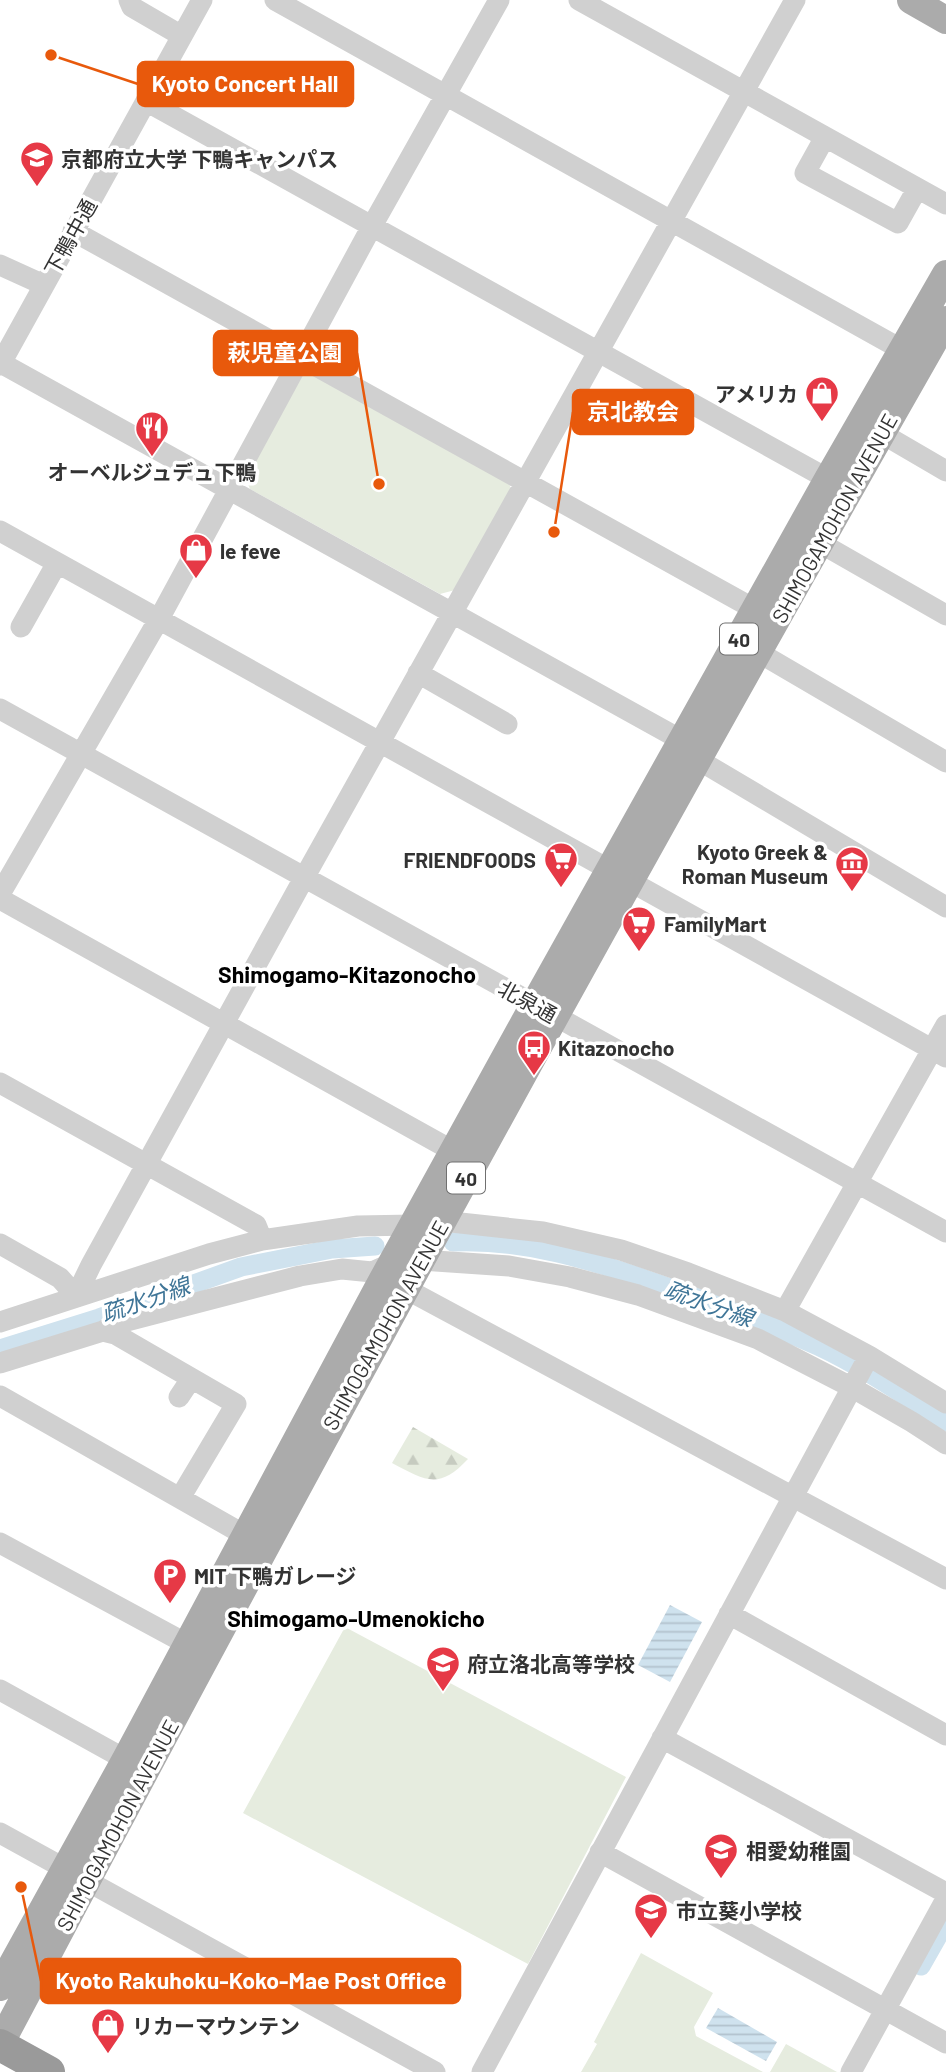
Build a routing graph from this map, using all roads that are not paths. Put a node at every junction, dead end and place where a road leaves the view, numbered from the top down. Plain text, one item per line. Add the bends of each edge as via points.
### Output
1 (129, 0) edge
2 (202, 0) edge
3 (275, 0) edge
4 (499, 0) edge
5 (579, 0) edge
6 (795, 0) edge
7 (911, 0) edge
8 (946, 20) edge
9 (182, 36) junction
10 (744, 92) junction
11 (446, 95) junction
12 (146, 101) junction
13 (825, 137) junction
14 (918, 188) junction
15 (946, 204) edge
16 (672, 220) junction
17 (372, 226) junction
18 (74, 231) junction
19 (0, 265) edge
20 (946, 274) edge
21 (44, 285) junction
22 (946, 320) edge
23 (598, 352) junction
24 (912, 355) junction
25 (301, 356) junction
26 (1, 364) edge
27 (872, 428) junction
28 (946, 471) edge
29 (828, 479) junction
30 (526, 481) junction
31 (230, 490) junction
32 (0, 531) edge
33 (810, 538) junction
34 (57, 563) junction
35 (756, 610) junction
36 (453, 612) junction
37 (946, 615) edge
38 (159, 619) junction
39 (21, 627) dead end
40 (749, 646) junction
41 (418, 673) junction
42 (0, 709) edge
43 (507, 724) dead end
44 (381, 741) junction
45 (690, 750) junction
46 (81, 755) junction
47 (946, 762) edge
48 (619, 876) junction
49 (304, 878) junction
50 (0, 897) edge
51 (946, 907) edge
52 (544, 1010) junction
53 (225, 1024) junction
54 (946, 1025) edge
55 (939, 1054) edge
56 (0, 1083) edge
57 (453, 1151) junction
58 (147, 1164) junction
59 (857, 1183) junction
60 (442, 1222) junction
61 (412, 1225) junction
62 (946, 1232) edge
63 (262, 1240) junction
64 (0, 1244) edge
65 (421, 1260) junction
66 (389, 1275) junction
67 (76, 1296) junction
68 (785, 1311) junction
69 (0, 1322) edge
70 (103, 1331) junction
71 (869, 1356) junction
72 (0, 1363) edge
73 (850, 1387) junction
74 (0, 1396) edge
75 (946, 1403) edge
76 (946, 1444) edge
77 (792, 1496) junction
78 (180, 1498) junction
79 (256, 1541) junction
80 (0, 1543) edge
81 (946, 1579) edge
82 (729, 1614) junction
83 (198, 1650) junction
84 (0, 1690) edge
85 (946, 1735) edge
86 (662, 1738) junction
87 (136, 1765) junction
88 (0, 1833) edge
89 (600, 1852) junction
90 (76, 1874) junction
91 (946, 1893) edge
92 (946, 1899) edge
93 (0, 1987) edge
94 (885, 2009) junction
95 (946, 2043) edge
96 (0, 2045) edge
97 (49, 2072) edge
98 (435, 2072) edge
99 (482, 2072) edge
100 (851, 2072) edge

1 - 9 street via 132,7
2 - 9 street, 下鴨中通
3 - 11 street
4 - 11 street
5 - 10 street
6 - 10 street
7 - 8 main road
9 - 12 street, 下鴨中通
10 - 13 street
10 - 16 street
11 - 16 street
11 - 17 street
12 - 17 street
12 - 18 street, 下鴨中通
13 - 14 street
13 - 14 street via 805,173 898,223
14 - 15 street
16 - 23 street
16 - 24 street
17 - 23 street
17 - 25 street
18 - 21 street, 下鴨中通
18 - 25 street
19 - 21 street
20 - 24 main road, SHIMOGAMOHON AVENUE / 40
21 - 26 street, 下鴨中通
22 - 24 main road, SHIMOGAMOHON AVENUE / 40
23 - 29 street
23 - 30 street
24 - 27 main road, SHIMOGAMOHON AVENUE / 40
25 - 30 street
25 - 31 street
26 - 31 street
27 - 28 street
27 - 29 main road, SHIMOGAMOHON AVENUE / 40
27 - 33 main road, SHIMOGAMOHON AVENUE / 40
29 - 33 main road, SHIMOGAMOHON AVENUE / 40
30 - 35 street
30 - 36 street
31 - 36 street
31 - 38 street
32 - 34 street
33 - 35 main road, SHIMOGAMOHON AVENUE / 40
33 - 37 street
33 - 40 main road, SHIMOGAMOHON AVENUE / 40
34 - 38 street
34 - 39 street
35 - 40 main road, SHIMOGAMOHON AVENUE / 40
36 - 41 street
36 - 45 street
38 - 44 street
38 - 46 street
40 - 45 main road, SHIMOGAMOHON AVENUE / 40
40 - 47 street
41 - 43 street
41 - 44 street
42 - 46 street, 北泉通
44 - 48 street
44 - 49 street
45 - 48 main road, SHIMOGAMOHON AVENUE / 40
45 - 51 street
46 - 49 street, 北泉通
46 - 50 street
48 - 52 main road, SHIMOGAMOHON AVENUE / 40
48 - 55 street
49 - 52 street, 北泉通
49 - 53 street
50 - 53 street
52 - 57 main road, SHIMOGAMOHON AVENUE / 40
52 - 59 street, 北泉通
52 - 60 main road, SHIMOGAMOHON AVENUE / 40
53 - 57 street
53 - 58 street
54 - 55 street
55 - 59 street
56 - 58 street
57 - 61 main road, SHIMOGAMOHON AVENUE / 40
58 - 63 street via 256,1225
58 - 67 street
59 - 62 street, 北泉通
59 - 68 street
60 - 61 street
60 - 65 main road, SHIMOGAMOHON AVENUE / 40
60 - 68 street via 543,1232 621,1250
61 - 63 street via 358,1226
61 - 66 main road, SHIMOGAMOHON AVENUE / 40
63 - 67 street
64 - 67 street via 60,1278
65 - 66 main road, SHIMOGAMOHON AVENUE / 40
65 - 73 street via 509,1266 638,1295 758,1339
66 - 70 street via 342,1269 300,1276 179,1306
66 - 77 street
66 - 79 main road, SHIMOGAMOHON AVENUE / 40
67 - 69 street
68 - 71 street
70 - 72 street
70 - 78 street via 115,1334 185,1388 236,1404
71 - 73 street
71 - 75 street
73 - 76 street
73 - 77 street
74 - 78 street
77 - 81 street
77 - 82 street
78 - 79 street
79 - 83 main road, SHIMOGAMOHON AVENUE / 40
80 - 83 street
82 - 85 street
82 - 86 street
83 - 87 main road, SHIMOGAMOHON AVENUE / 40
84 - 87 street
86 - 89 street
86 - 91 street
87 - 90 main road, SHIMOGAMOHON AVENUE / 40
88 - 90 street
89 - 94 street
89 - 99 street
90 - 93 main road, SHIMOGAMOHON AVENUE / 40
90 - 96 main road, SHIMOGAMOHON AVENUE / 40
90 - 98 street
92 - 94 street
94 - 95 street
94 - 100 street
96 - 97 highway

